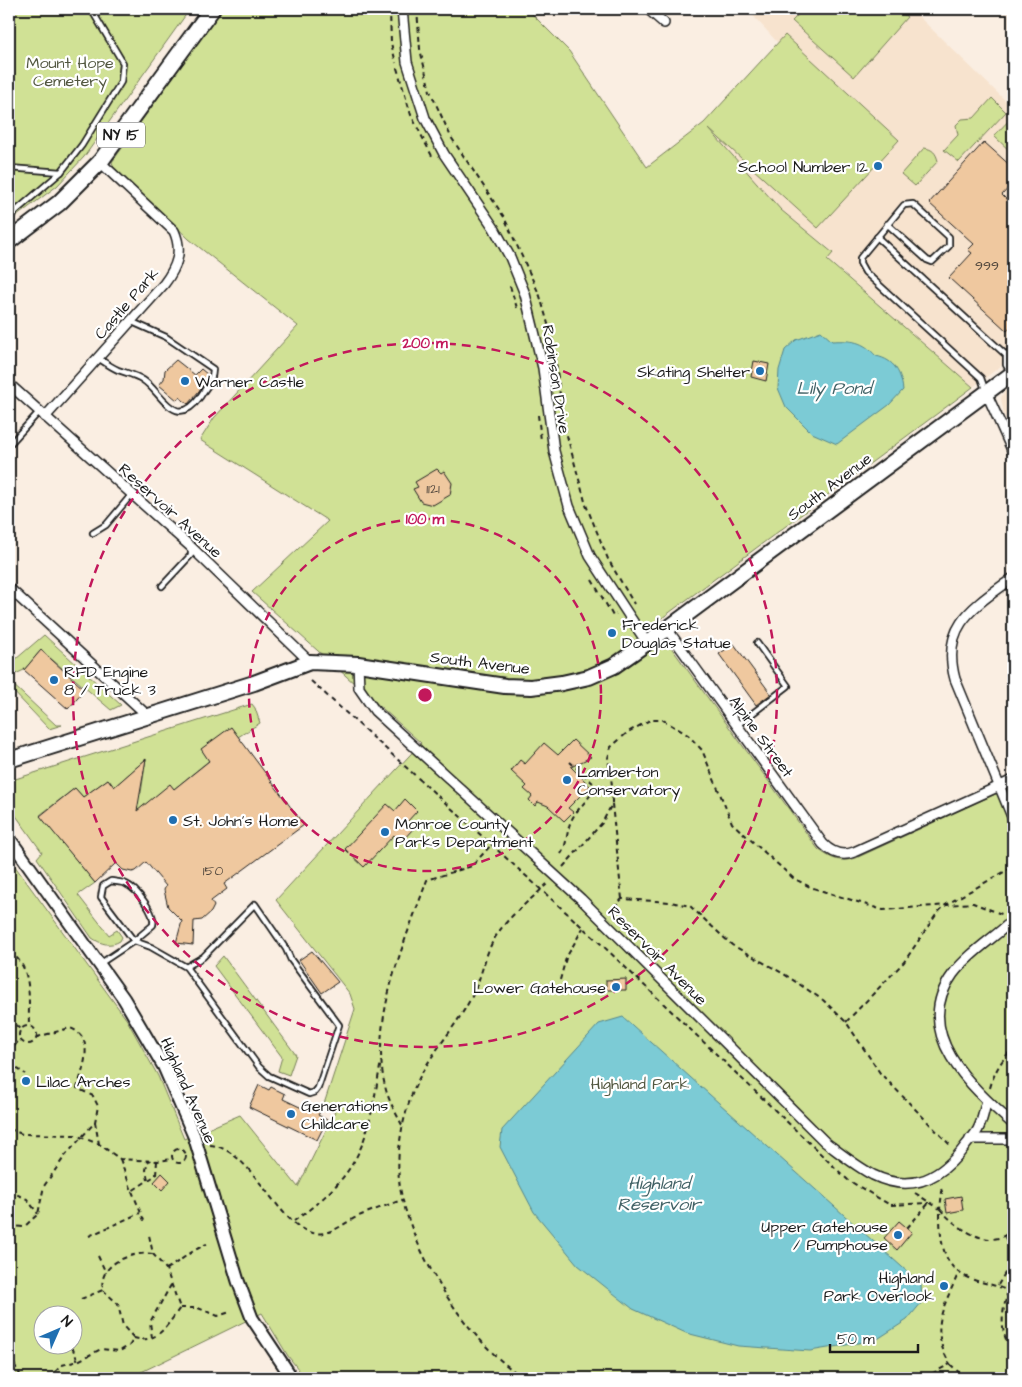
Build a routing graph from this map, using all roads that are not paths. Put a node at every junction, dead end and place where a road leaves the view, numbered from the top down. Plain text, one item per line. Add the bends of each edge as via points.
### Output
1 (91, 9) edge
2 (212, 9) edge
3 (402, 9) edge
4 (648, 9) edge
5 (664, 23) dead end
6 (100, 162) junction
7 (9, 168) edge
8 (61, 172) junction
9 (9, 217) edge
10 (887, 224) junction
11 (877, 238) junction
12 (9, 241) edge
13 (130, 321) junction
14 (1013, 349) edge
15 (1006, 355) junction
16 (98, 358) junction
17 (1012, 373) edge
18 (9, 384) edge
19 (986, 392) junction
20 (42, 414) junction
21 (9, 444) edge
22 (1013, 449) edge
23 (132, 494) junction
24 (93, 533) dead end
25 (191, 547) junction
26 (1013, 578) edge
27 (162, 586) dead end
28 (9, 588) edge
29 (666, 629) junction
30 (647, 642) junction
31 (757, 644) dead end
32 (310, 662) junction
33 (358, 664) junction
34 (148, 716) junction
35 (736, 726) junction
36 (9, 760) edge
37 (1013, 780) edge
38 (1001, 785) junction
39 (1013, 819) edge
40 (9, 838) edge
41 (1011, 918) edge
42 (134, 941) junction
43 (99, 964) junction
44 (186, 967) junction
45 (987, 1101) junction
46 (1013, 1124) edge
47 (970, 1139) junction
48 (1013, 1139) edge
49 (292, 1378) edge

1 - 8 lane via 123,63 121,82 82,146
2 - 6 main road, NY 15
3 - 30 street, Robinson Drive via 407,62 425,118 444,154 494,228 525,294 543,368 554,451 572,513 590,556
4 - 5 street
6 - 12 main road, NY 15 via 59,203
6 - 13 street, Castle Park via 166,221 178,240 178,257 172,273
7 - 8 lane
8 - 9 lane
10 - 10 lane via 927,260 936,260 949,246 949,238 913,204 904,205
10 - 11 lane
11 - 15 lane
11 - 19 lane via 860,258 862,268 981,378
13 - 16 street, Castle Park
13 - 16 lane via 166,337 213,369 213,378 197,401 190,408 178,410 165,404 144,380
14 - 15 lane
15 - 17 lane via 1006,365
16 - 20 street, Castle Park
17 - 19 main road, South Avenue
18 - 20 street, Reservoir Avenue
19 - 22 street
19 - 29 main road, South Avenue
20 - 21 lane
20 - 23 street, Reservoir Avenue
23 - 24 lane via 106,525
23 - 25 street, Reservoir Avenue
25 - 27 lane via 191,556
25 - 32 street, Reservoir Avenue
26 - 38 street via 965,617 955,631 950,647 954,678
28 - 34 street
29 - 30 main road, South Avenue
29 - 35 street, Alpine Street
30 - 33 main road, South Avenue via 614,666 589,677 531,687
31 - 35 lane via 788,686
32 - 33 main road, South Avenue
32 - 34 main road, South Avenue
33 - 47 street, Reservoir Avenue via 359,688 375,711 556,876 825,1142 874,1175 896,1182 919,1182 937,1175 953,1163
34 - 36 main road, South Avenue
35 - 38 street, Alpine Street via 823,844 839,854 854,852
37 - 38 street
38 - 39 street
40 - 43 street, Highland Avenue
41 - 45 street via 954,973 942,992 939,1007 938,1026 947,1052
42 - 42 lane via 154,925 153,915 132,888 111,881 103,886 100,897
42 - 43 lane
42 - 44 lane
43 - 49 street, Highland Avenue via 164,1067 194,1136 252,1318
44 - 44 lane via 258,1067 269,1076 309,1094 315,1092 339,1025 255,904 203,958
45 - 46 street
45 - 47 street, Reservoir Avenue via 979,1128
47 - 48 street

